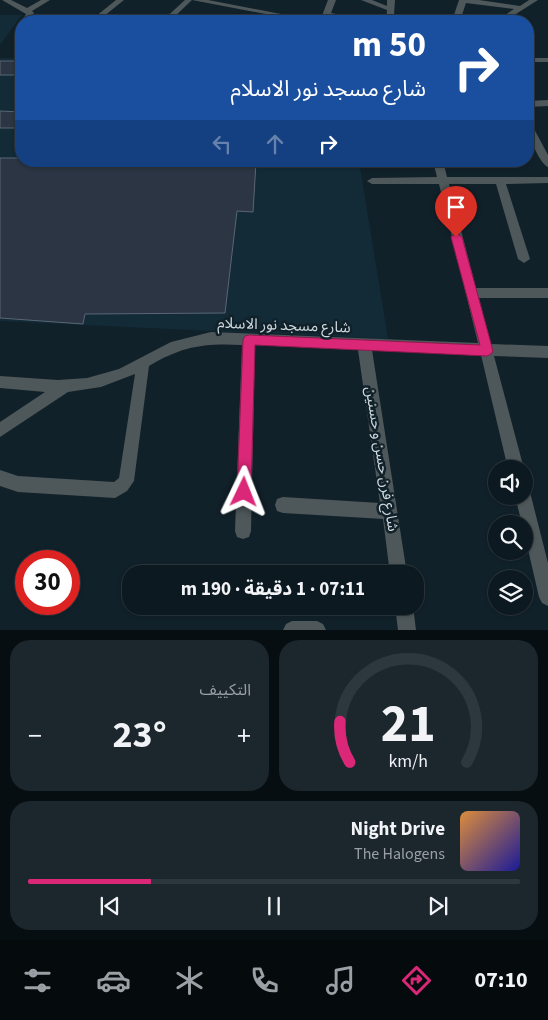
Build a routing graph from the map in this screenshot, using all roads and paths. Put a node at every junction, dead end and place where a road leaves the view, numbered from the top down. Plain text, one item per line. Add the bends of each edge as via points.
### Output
1 (6, 0) edge
2 (46, 0) edge
3 (120, 0) edge
4 (188, 0) edge
5 (196, 0) edge
6 (332, 0) edge
7 (365, 0) edge
8 (391, 0) edge
9 (463, 0) edge
10 (534, 0) edge
11 (522, 8) junction
12 (28, 11) junction
13 (30, 15) edge
14 (101, 15) edge
15 (172, 15) edge
16 (280, 15) edge
17 (326, 15) edge
18 (390, 15) edge
19 (458, 15) edge
20 (510, 15) edge
21 (534, 60) edge
22 (548, 60) edge
23 (548, 103) edge
24 (534, 104) edge
25 (534, 137) edge
26 (548, 164) edge
27 (439, 167) edge
28 (500, 180) junction
29 (548, 180) edge
30 (372, 181) dead end
31 (441, 181) junction
32 (524, 259) dead end
33 (472, 293) junction
34 (548, 293) edge
35 (249, 340) junction
36 (364, 344) junction
37 (487, 351) junction
38 (548, 352) edge
39 (143, 364) junction
40 (0, 382) edge
41 (62, 388) junction
42 (0, 430) edge
43 (514, 460) edge
44 (0, 478) edge
45 (283, 505) dead end
46 (526, 505) edge
47 (390, 512) junction
48 (243, 531) dead end
49 (543, 554) edge
50 (398, 565) edge
51 (548, 597) edge
52 (405, 615) edge
53 (292, 630) edge
54 (317, 630) edge
55 (407, 630) edge

1 - 12 street
2 - 12 street
3 - 14 street
4 - 15 street
5 - 16 street
6 - 17 street
7 - 18 street
8 - 18 street
9 - 11 street
9 - 19 street
10 - 11 street
11 - 20 street
12 - 13 street
21 - 22 street
23 - 24 street
25 - 26 street
27 - 31 street
28 - 29 street
28 - 31 street
28 - 32 street
30 - 31 street
31 - 33 street
33 - 34 street
33 - 37 street
35 - 36 street, شارع مسجد نور الاسلام
35 - 39 street, شارع مسجد نور الاسلام via 211,338 189,341 169,348
35 - 48 street
36 - 37 street, شارع مسجد نور الاسلام
36 - 47 street, شارع فرن حسن و حسنين
37 - 38 street, شارع مسجد نور الاسلام
37 - 43 street
39 - 41 street, شارع مسجد نور الاسلام via 91,384
39 - 44 street via 126,481 122,486 115,490 18,484
40 - 41 street, شارع مسجد نور الاسلام
41 - 42 street
45 - 47 street
46 - 49 street
47 - 50 street, شارع فرن حسن و حسنين
49 - 51 street
52 - 55 street
53 - 54 street

